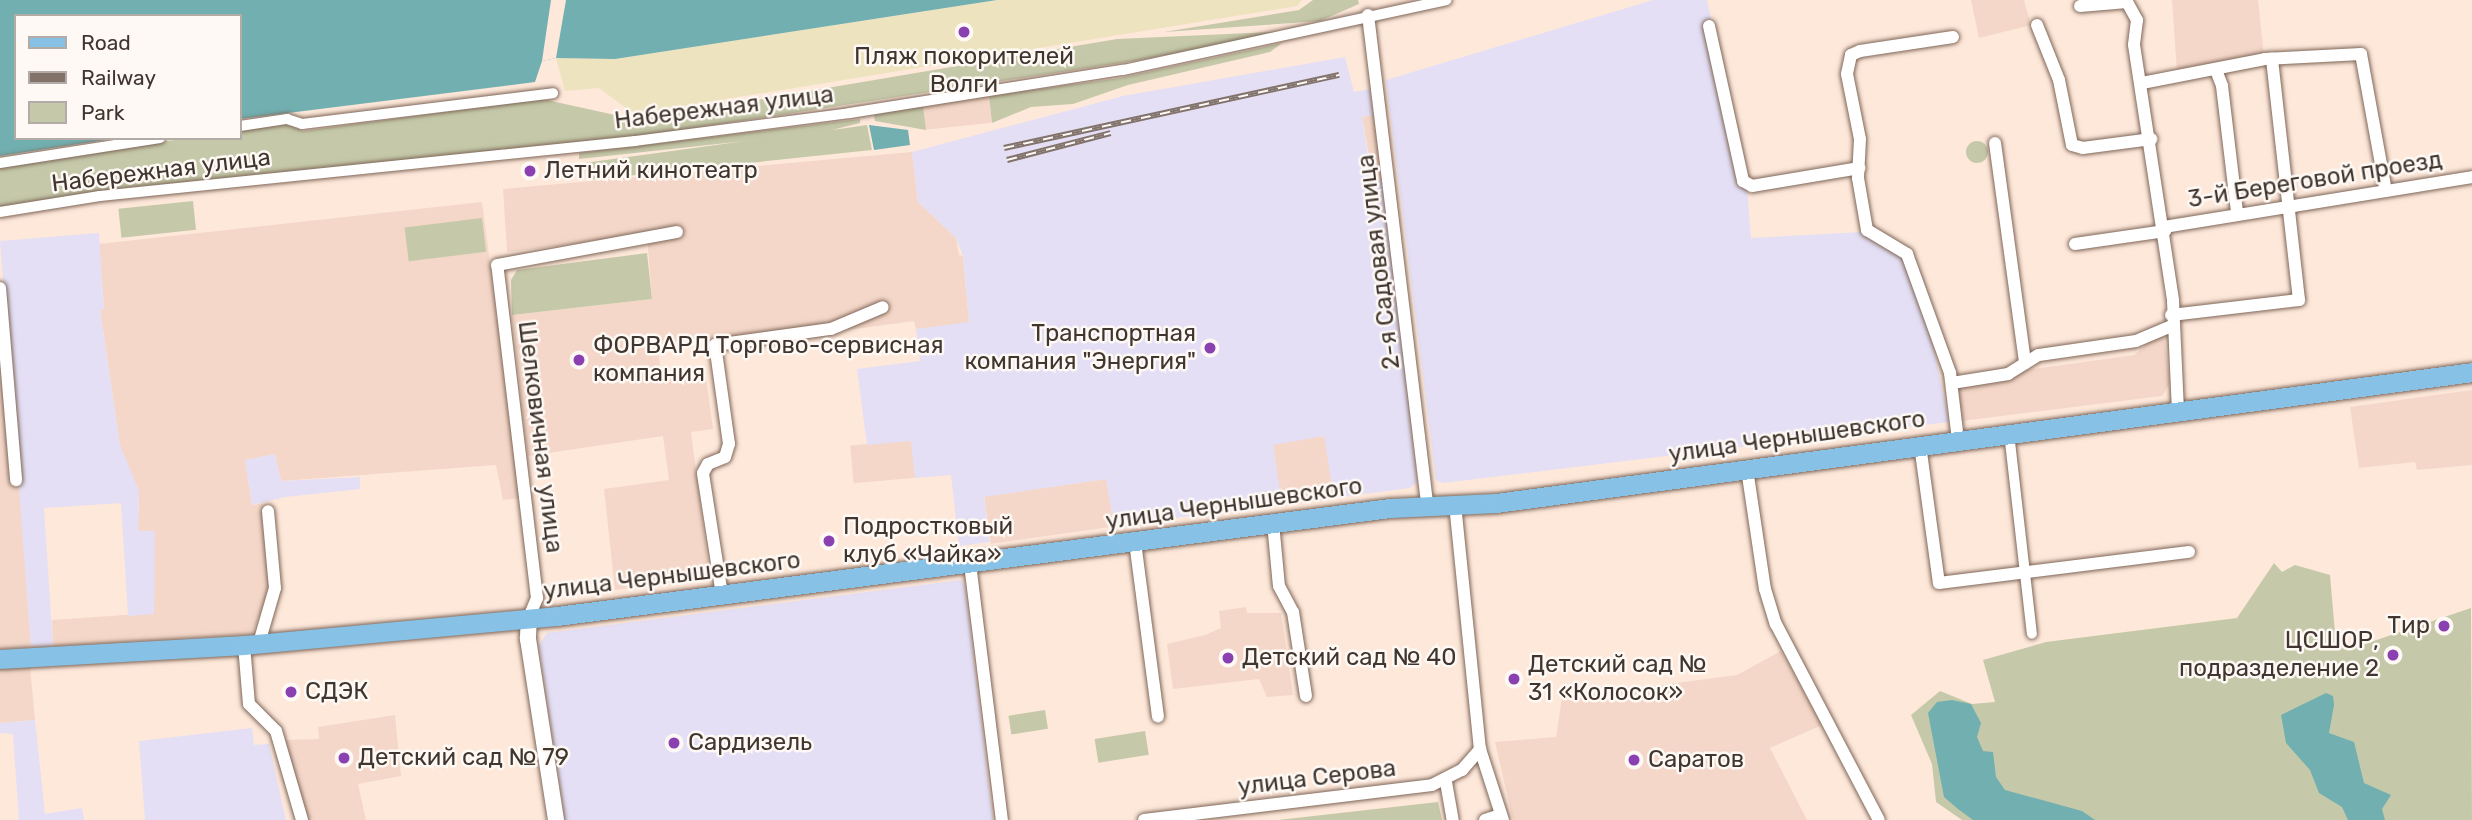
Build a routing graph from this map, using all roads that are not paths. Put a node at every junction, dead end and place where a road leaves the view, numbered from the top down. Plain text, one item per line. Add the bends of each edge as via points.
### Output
1 (1447, 0) edge
2 (2080, 6) dead end
3 (1368, 15) junction
4 (2037, 25) dead end
5 (1709, 26) dead end
6 (1953, 37) dead end
7 (2273, 59) junction
8 (2216, 70) junction
9 (2142, 83) junction
10 (553, 93) dead end
11 (242, 126) edge
12 (2151, 139) junction
13 (147, 140) edge
14 (1996, 143) dead end
15 (0, 163) edge
16 (1859, 169) junction
17 (2472, 177) edge
18 (2386, 191) junction
19 (2291, 205) junction
20 (0, 212) edge
21 (2237, 212) junction
22 (2165, 229) junction
23 (677, 232) dead end
24 (2075, 244) dead end
25 (0, 288) edge
26 (883, 307) dead end
27 (2171, 321) junction
28 (2025, 363) junction
29 (2472, 372) edge
30 (1952, 383) junction
31 (2178, 411) junction
32 (2009, 433) junction
33 (1958, 440) junction
34 (1920, 444) junction
35 (1747, 469) junction
36 (16, 480) dead end
37 (1455, 504) junction
38 (1427, 505) junction
39 (268, 511) dead end
40 (1273, 523) junction
41 (1135, 542) junction
42 (2189, 552) dead end
43 (970, 564) junction
44 (2023, 574) junction
45 (722, 595) junction
46 (529, 617) junction
47 (2032, 634) dead end
48 (251, 644) junction
49 (0, 659) edge
50 (1306, 696) dead end
51 (1158, 716) dead end
52 (1480, 749) junction
53 (1446, 782) junction
54 (1502, 818) edge
55 (302, 820) edge
56 (556, 820) edge
57 (1002, 820) edge
58 (1144, 820) edge
59 (1452, 820) edge
60 (1485, 820) edge
61 (1879, 820) edge

1 - 3 street, Набережная улица
2 - 9 street via 2127,2 2137,20 2134,45
3 - 20 street, Набережная улица via 1123,70 850,113 635,141 100,196
3 - 38 street, 2-я Садовая улица
4 - 12 street via 2059,80 2072,145 2083,148
5 - 16 street via 1744,181 1752,186
6 - 16 street via 1851,55 1848,94 1860,139
7 - 8 street
7 - 18 street via 2361,54
7 - 19 street
8 - 9 street
8 - 21 street via 2222,86
9 - 12 street
10 - 11 street via 302,124 287,119
12 - 22 street
13 - 15 street
14 - 28 street
16 - 30 street via 1867,230 1907,254
17 - 18 street, 3-й Береговой проезд
18 - 19 street, 3-й Береговой проезд
19 - 21 street, 3-й Береговой проезд
19 - 27 street via 2299,300
21 - 22 street, 3-й Береговой проезд
22 - 24 street, 3-й Береговой проезд
22 - 27 street
23 - 46 street, Шелковичная улица via 497,265 537,598
25 - 36 street
26 - 45 street via 831,329 715,345 729,444 725,457 708,464 704,473
27 - 28 street via 2136,341 2039,355
27 - 31 street
28 - 30 street via 2008,374
29 - 31 main road, улица Чернышевского
30 - 33 street
31 - 32 main road, улица Чернышевского
32 - 33 main road, улица Чернышевского
32 - 44 street
33 - 34 main road, улица Чернышевского
34 - 35 main road, улица Чернышевского
34 - 44 street via 1939,583
35 - 37 main road, улица Чернышевского via 1496,503
35 - 61 street via 1765,589 1776,624
37 - 38 main road, улица Чернышевского
37 - 52 street
38 - 40 main road, улица Чернышевского
39 - 48 street via 275,588
40 - 41 main road, улица Чернышевского
40 - 50 street via 1279,586 1293,612
41 - 43 main road, улица Чернышевского
41 - 51 street
42 - 44 street
43 - 45 main road, улица Чернышевского
43 - 57 street
44 - 47 street
45 - 46 main road, улица Чернышевского
46 - 48 main road, улица Чернышевского
46 - 56 street, Шелковичная улица via 528,639
48 - 49 main road, улица Чернышевского
48 - 55 street via 249,704 276,732
52 - 53 street
52 - 54 street
53 - 58 street, улица Серова
53 - 59 street
54 - 60 street

